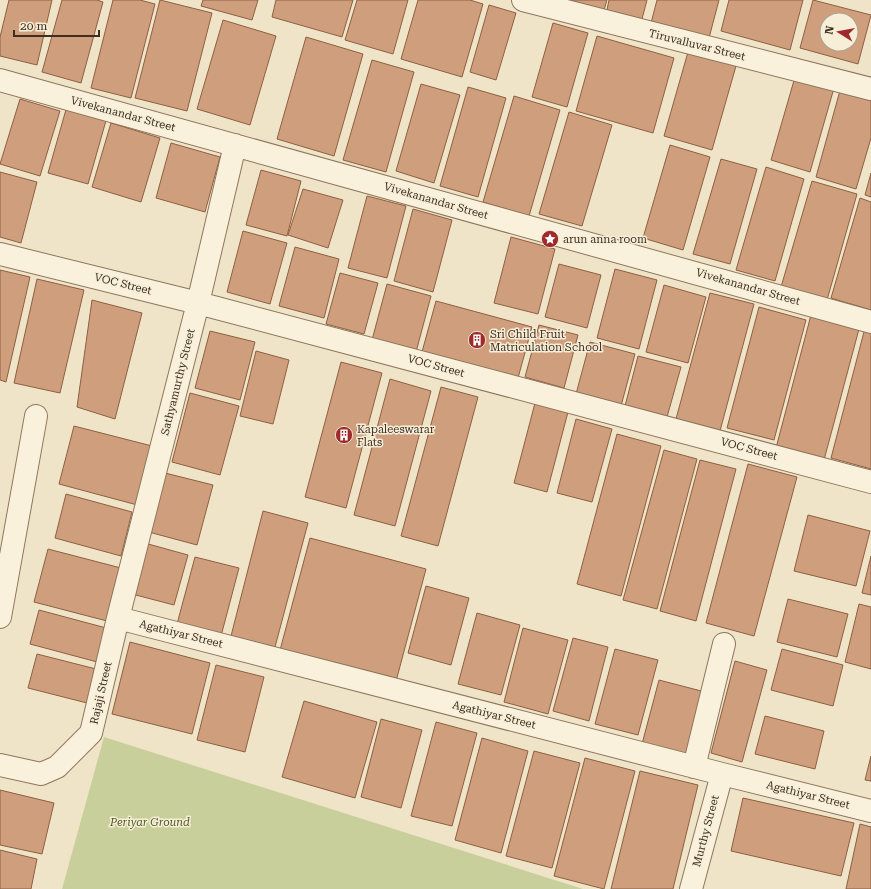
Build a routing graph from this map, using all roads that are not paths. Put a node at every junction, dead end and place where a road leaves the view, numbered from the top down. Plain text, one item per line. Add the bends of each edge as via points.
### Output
1 (523, 0) edge
2 (0, 80) edge
3 (871, 89) edge
4 (235, 145) junction
5 (0, 254) edge
6 (198, 303) junction
7 (871, 322) edge
8 (36, 416) dead end
9 (871, 482) edge
10 (0, 617) edge
11 (118, 618) junction
12 (724, 644) dead end
13 (0, 765) edge
14 (694, 766) junction
15 (722, 774) junction
16 (871, 811) edge
17 (691, 889) edge

1 - 3 street, Tiruvalluvar Street
2 - 4 street, Vivekanandar Street
4 - 6 street, Sathyamurthy Street
4 - 7 street, Vivekanandar Street
5 - 6 street, VOC Street
6 - 9 street, VOC Street
6 - 11 street, Sathyamurthy Street
8 - 10 street
11 - 13 street, Rajaji Street via 91,733 57,767 41,774
11 - 14 street, Agathiyar Street
12 - 14 street
14 - 15 street, Agathiyar Street
15 - 16 street, Agathiyar Street
15 - 17 street, Murthy Street

